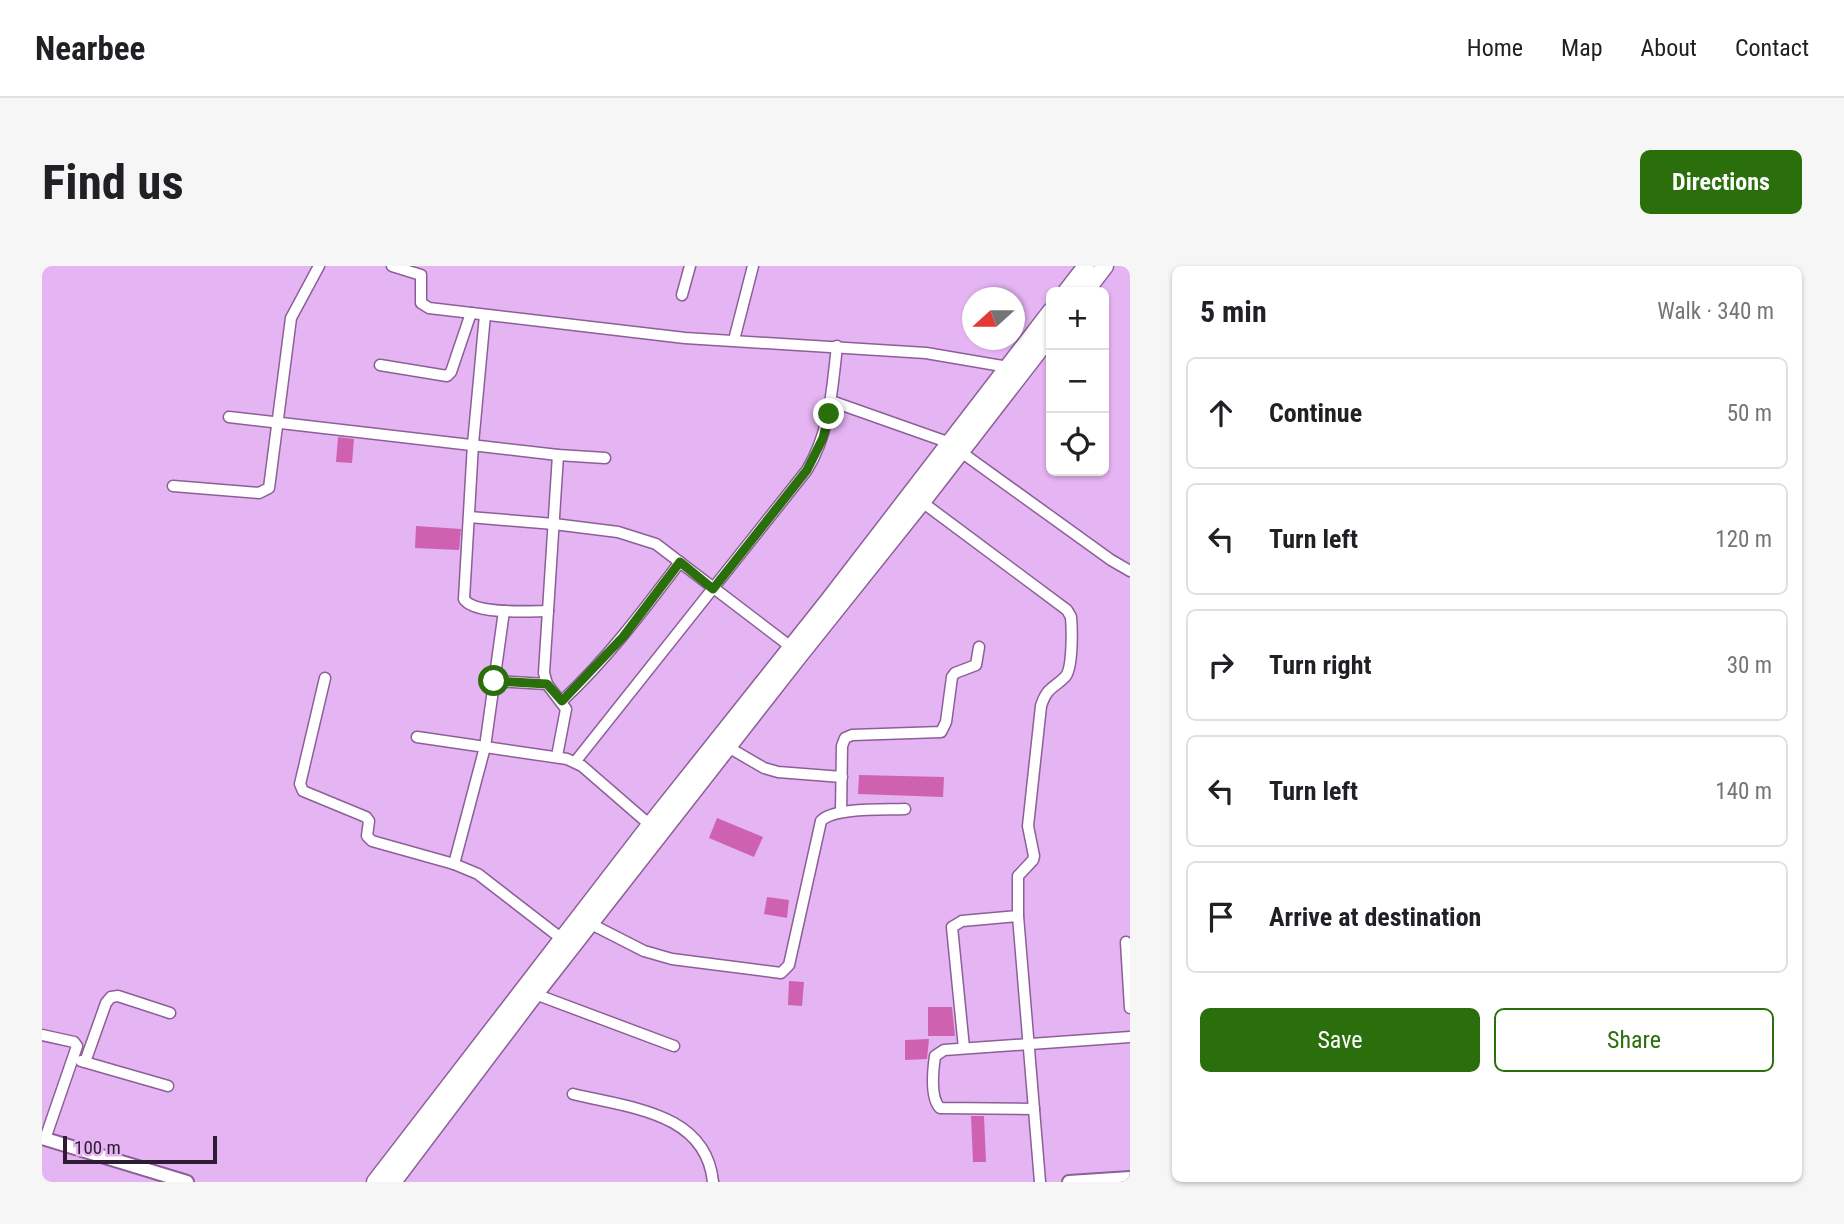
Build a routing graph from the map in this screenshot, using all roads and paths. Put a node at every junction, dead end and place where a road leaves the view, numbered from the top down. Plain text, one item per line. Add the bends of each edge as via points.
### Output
1 (319, 266) edge
2 (392, 266) edge
3 (690, 266) edge
4 (753, 266) edge
5 (1086, 266) edge
6 (1105, 266) edge
7 (1070, 287) edge
8 (1088, 287) edge
9 (682, 295) dead end
10 (471, 313) junction
11 (485, 315) junction
12 (1046, 318) edge
13 (734, 340) junction
14 (1046, 341) edge
15 (838, 346) junction
16 (380, 365) dead end
17 (1008, 367) junction
18 (831, 401) junction
19 (229, 417) dead end
20 (277, 422) junction
21 (473, 444) junction
22 (955, 447) junction
23 (558, 455) junction
24 (606, 458) dead end
25 (173, 486) dead end
26 (922, 502) junction
27 (468, 517) junction
28 (554, 524) junction
29 (680, 562) junction
30 (1130, 571) edge
31 (713, 589) junction
32 (504, 611) junction
33 (548, 611) junction
34 (979, 647) dead end
35 (791, 648) junction
36 (326, 678) dead end
37 (494, 681) junction
38 (547, 684) junction
39 (562, 701) junction
40 (417, 737) dead end
41 (485, 747) junction
42 (728, 747) junction
43 (558, 756) junction
44 (575, 762) junction
45 (842, 777) junction
46 (905, 809) dead end
47 (841, 812) junction
48 (650, 825) junction
49 (454, 864) junction
50 (1018, 916) junction
51 (591, 924) junction
52 (562, 939) junction
53 (1126, 942) dead end
54 (535, 994) junction
55 (1130, 1008) edge
56 (170, 1013) dead end
57 (42, 1035) edge
58 (1130, 1037) edge
59 (1029, 1045) junction
60 (674, 1046) dead end
61 (964, 1048) junction
62 (73, 1059) junction
63 (85, 1062) junction
64 (168, 1086) dead end
65 (573, 1094) dead end
66 (1034, 1109) junction
67 (43, 1139) edge
68 (1129, 1180) edge
69 (187, 1182) edge
70 (375, 1182) edge
71 (393, 1182) edge
72 (713, 1182) edge
73 (1040, 1182) edge
74 (1069, 1182) edge

1 - 20 street via 291,318
2 - 10 street via 421,275 420,300 425,307
3 - 9 street
4 - 13 street
5 - 7 highway
6 - 8 highway
10 - 11 street
10 - 16 street via 447,376
11 - 13 street
11 - 21 street
12 - 17 highway
13 - 15 street
14 - 22 highway
15 - 17 street via 926,353
15 - 18 street
17 - 22 highway
18 - 22 street
18 - 31 street via 816,456
19 - 20 street
20 - 21 street
20 - 25 street via 266,491
21 - 23 street
21 - 27 street
22 - 26 highway
22 - 30 street
22 - 35 highway
23 - 24 street
23 - 28 street
26 - 42 highway
26 - 50 street via 1071,617 1069,670 1047,691 1041,706 1028,826 1034,856 1018,876
27 - 28 street
27 - 32 street via 464,599 472,607
28 - 29 street via 637,537
28 - 33 street
29 - 31 street
29 - 39 street via 623,637
31 - 35 street
31 - 44 street
32 - 33 street
32 - 37 street
33 - 38 street
34 - 45 street via 976,665 952,677 943,729 848,737 842,746
35 - 48 highway
36 - 49 street via 300,784 303,791 366,817 367,836 372,841
37 - 38 street
37 - 41 street
38 - 39 street
39 - 43 street via 566,713
40 - 41 street
41 - 43 street
41 - 49 street
42 - 45 street via 778,772
42 - 51 highway
43 - 44 street
44 - 48 street
45 - 47 street
46 - 47 street
47 - 51 street via 825,816 818,827 784,971 672,959 644,951
48 - 52 highway
49 - 52 street via 489,881
50 - 59 street
50 - 61 street via 962,921 952,927
51 - 54 highway
52 - 70 highway
53 - 55 street
54 - 60 street
54 - 71 highway
56 - 63 street via 111,997
57 - 62 street via 74,1042
58 - 59 street
59 - 61 street
59 - 66 street
61 - 66 street via 935,1056 937,1106
62 - 63 street
62 - 67 street
63 - 64 street
65 - 72 street via 648,1113 687,1130 704,1148
66 - 73 street
67 - 69 street
68 - 74 street

